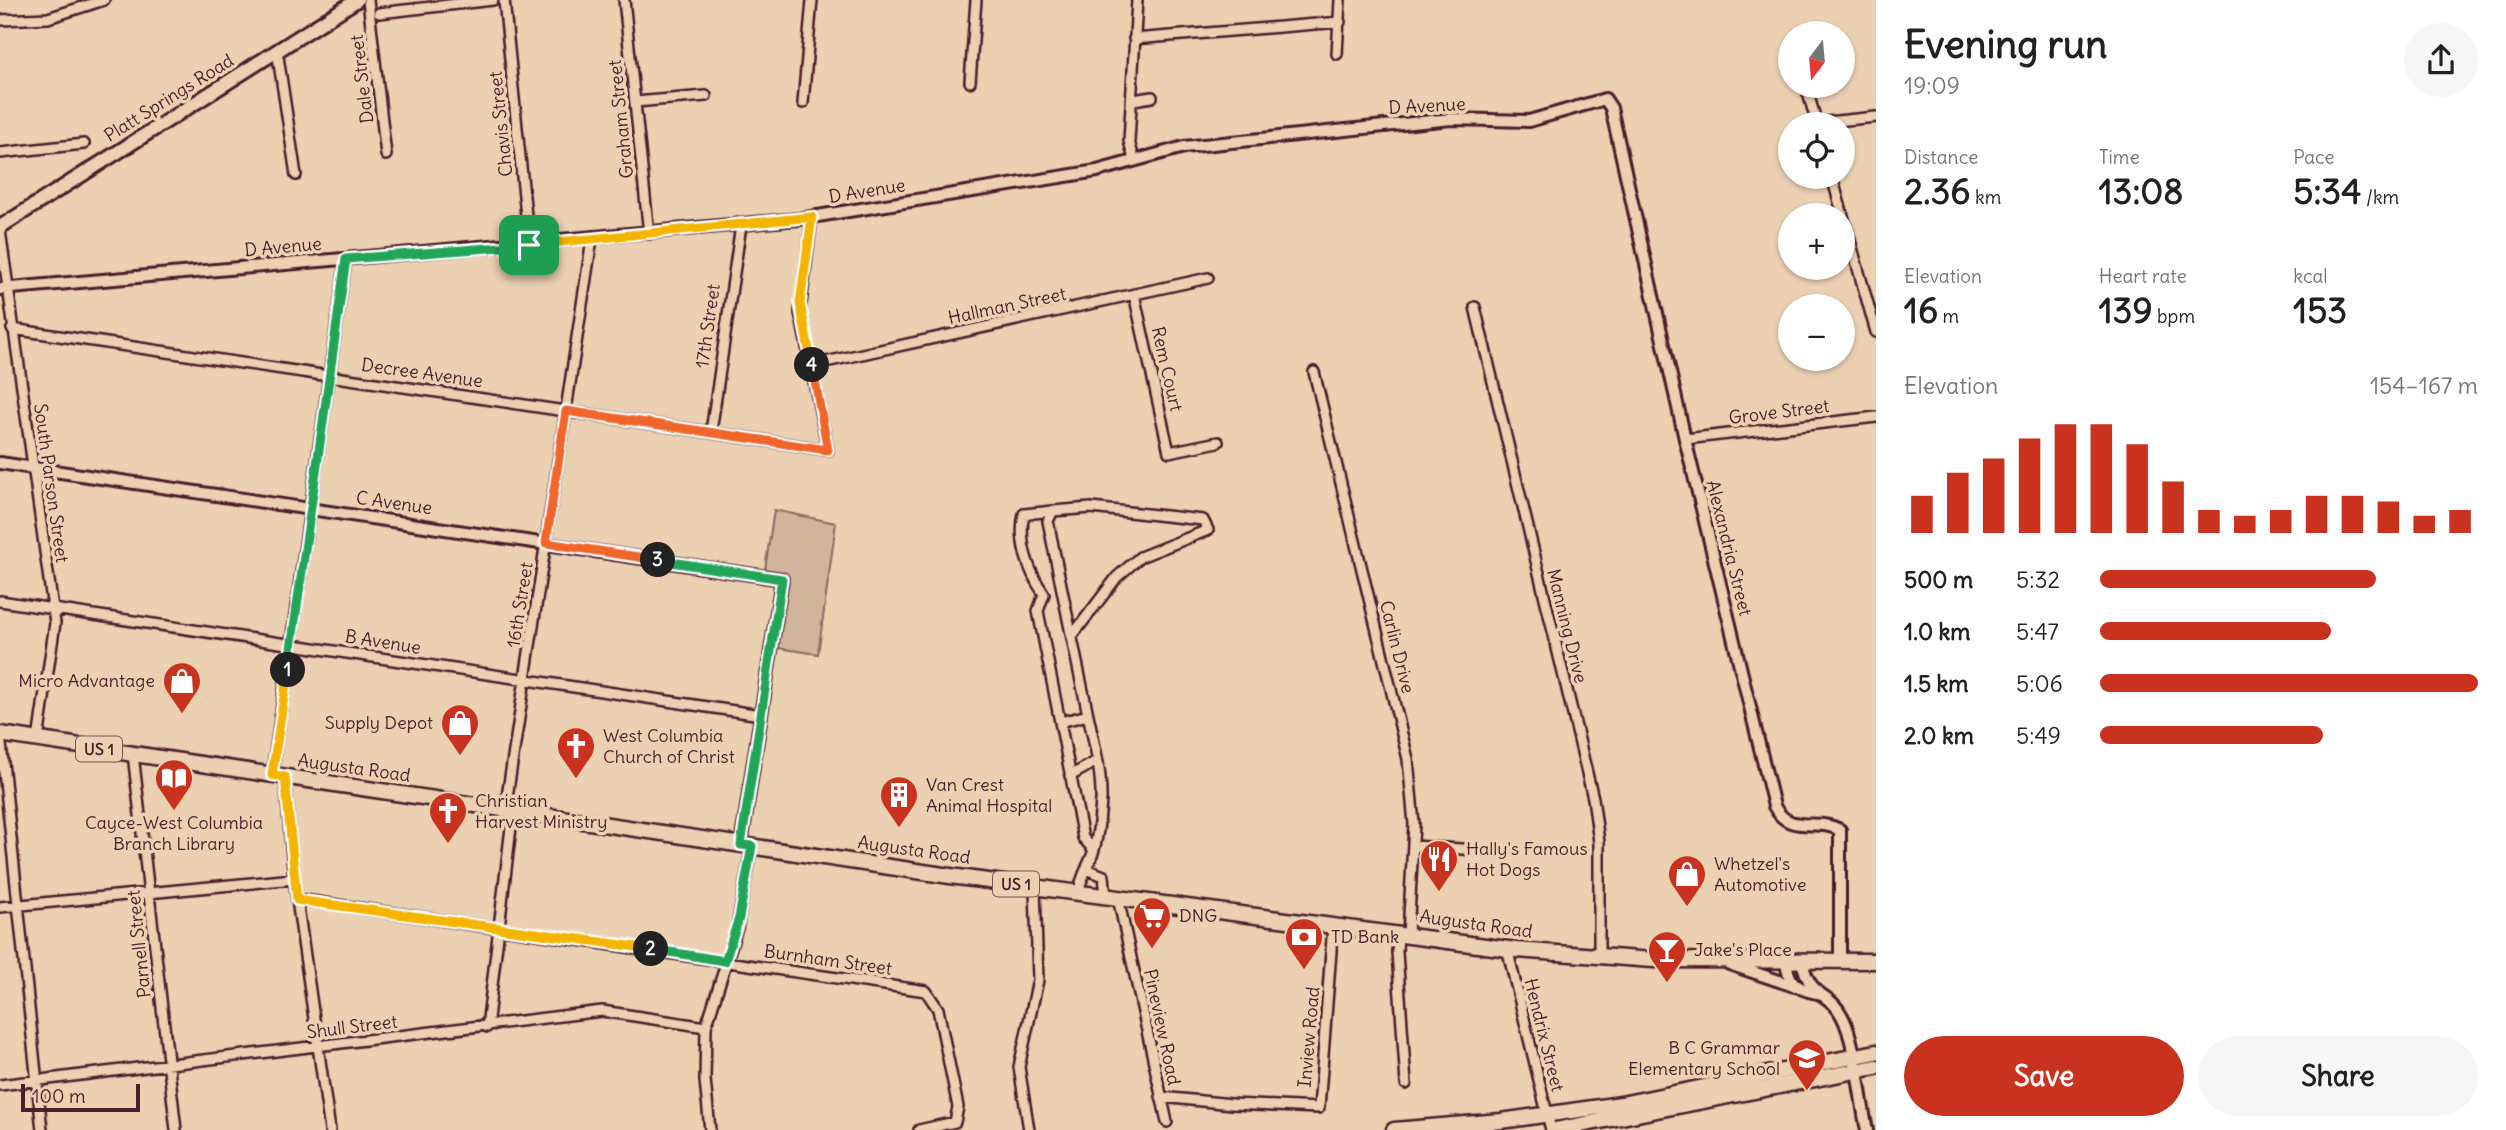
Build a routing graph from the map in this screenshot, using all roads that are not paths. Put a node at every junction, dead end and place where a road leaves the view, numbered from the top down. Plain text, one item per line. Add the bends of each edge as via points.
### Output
1 (104, 0) edge
2 (357, 0) edge
3 (368, 0) edge
4 (493, 0) edge
5 (504, 0) edge
6 (624, 0) edge
7 (812, 0) edge
8 (976, 0) edge
9 (1137, 0) edge
10 (1340, 0) edge
11 (379, 13) dead end
12 (0, 20) edge
13 (1340, 22) junction
14 (1134, 39) junction
15 (277, 50) junction
16 (1337, 54) dead end
17 (970, 82) dead end
18 (706, 96) dead end
19 (1152, 97) dead end
20 (1605, 99) joint
21 (1133, 100) junction
22 (635, 102) junction
23 (803, 103) dead end
24 (1876, 117) edge
25 (1855, 119) edge
26 (84, 144) dead end
27 (0, 153) edge
28 (386, 155) dead end
29 (1134, 159) junction
30 (296, 175) dead end
31 (1835, 189) edge
32 (812, 217) junction
33 (741, 225) junction
34 (0, 229) edge
35 (649, 234) junction
36 (592, 239) junction
37 (529, 245) junction
38 (346, 259) junction
39 (1208, 278) dead end
40 (3, 289) edge
41 (1134, 294) junction
42 (1475, 307) dead end
43 (12, 329) junction
44 (1876, 332) edge
45 (812, 365) junction
46 (1314, 372) dead end
47 (330, 376) junction
48 (566, 411) junction
49 (1876, 417) edge
50 (711, 432) junction
51 (1685, 439) junction
52 (1218, 442) dead end
53 (0, 463) edge
54 (32, 468) junction
55 (311, 509) junction
56 (1053, 511) junction
57 (546, 543) junction
58 (1062, 590) junction
59 (1044, 594) junction
60 (0, 601) edge
61 (53, 609) junction
62 (1072, 636) junction
63 (292, 644) junction
64 (525, 680) junction
65 (761, 715) junction
66 (1088, 715) junction
67 (1060, 722) junction
68 (0, 734) edge
69 (38, 740) junction
70 (133, 754) junction
71 (1097, 761) junction
72 (278, 776) junction
73 (1070, 776) junction
74 (509, 810) junction
75 (746, 846) junction
76 (1413, 846) junction
77 (1094, 850) junction
78 (1478, 850) dead end
79 (1086, 869) junction
80 (294, 879) junction
81 (1035, 887) junction
82 (150, 893) junction
83 (1079, 893) junction
84 (1112, 897) junction
85 (297, 900) junction
86 (19, 905) junction
87 (0, 907) edge
88 (1334, 925) junction
89 (499, 927) junction
90 (1403, 934) junction
91 (1507, 948) junction
92 (1599, 957) junction
93 (1874, 959) edge
94 (1716, 960) junction
95 (1786, 960) junction
96 (1840, 960) junction
97 (725, 961) junction
98 (1802, 961) junction
99 (1794, 986) junction
100 (1817, 993) junction
101 (486, 1027) junction
102 (706, 1027) junction
103 (318, 1046) junction
104 (1876, 1052) edge
105 (169, 1064) junction
106 (1854, 1065) junction
107 (1876, 1067) edge
108 (37, 1080) junction
109 (1406, 1084) dead end
110 (0, 1085) edge
111 (1161, 1097) junction
112 (1547, 1115) junction
113 (1167, 1122) dead end
114 (42, 1130) edge
115 (176, 1130) edge
116 (330, 1130) edge
117 (710, 1130) edge
118 (919, 1130) edge
119 (1029, 1130) edge
120 (1394, 1130) edge
121 (1553, 1130) edge
122 (1867, 1130) edge

1 - 12 street via 48,18
2 - 15 main road, Platt Springs Road
3 - 28 street, Dale Street
4 - 11 street
5 - 37 street, Chavis Street
6 - 22 street, Graham Street
7 - 23 street
8 - 17 street
9 - 14 street
10 - 13 street
13 - 14 street
13 - 16 street
14 - 21 street
15 - 30 street
15 - 34 main road, Platt Springs Road
18 - 22 street
19 - 21 street
20 - 29 street, D Avenue via 1530,121 1438,121 1204,144
20 - 51 street, Alexandria Street via 1611,108
21 - 29 street via 1129,141
22 - 35 street, Graham Street
24 - 25 street
26 - 27 street
29 - 32 street, D Avenue via 1097,171
31 - 44 street
32 - 33 street, D Avenue
32 - 45 street via 800,303
33 - 35 street, D Avenue
33 - 50 street, 17th Street
34 - 40 street, South Parson Street
35 - 36 street, D Avenue
36 - 37 street, D Avenue
36 - 48 street, 16th Street
37 - 38 street, D Avenue
38 - 40 street, D Avenue
38 - 47 street
39 - 41 street, Hallman Street
40 - 43 street, South Parson Street
41 - 45 street, Hallman Street
41 - 52 street, Rem Court via 1169,452
42 - 92 street, Manning Drive via 1593,798 1599,842
43 - 47 street, Decree Avenue
43 - 54 street, South Parson Street
45 - 50 street, Decree Avenue via 828,450
46 - 76 street, Carlin Drive via 1408,759
47 - 48 street, Decree Avenue
47 - 55 street
48 - 50 street, Decree Avenue
48 - 57 street, 16th Street
49 - 51 street, Grove Street
51 - 96 street, Alexandria Street via 1774,806 1788,822 1840,830
53 - 54 street, C Avenue
54 - 55 street, C Avenue
54 - 61 street, South Parson Street
55 - 57 street, C Avenue
55 - 63 street
56 - 58 street via 1048,521
56 - 59 street via 1024,514 1021,525 1026,559
56 - 62 street via 1091,508 1203,520 1208,530 1140,557 1117,577
57 - 64 street, 16th Street
57 - 65 street, C Avenue via 782,579
58 - 59 street
58 - 62 street
59 - 67 street via 1038,611
60 - 61 street, B Avenue
61 - 63 street, B Avenue
61 - 69 street, South Parson Street via 55,624
62 - 66 street
63 - 64 street, B Avenue
63 - 72 street
64 - 65 street, B Avenue
64 - 74 street, 16th Street
65 - 75 street
66 - 67 street
66 - 71 street
67 - 73 street
68 - 69 main road, Augusta Road / US 1
68 - 86 street
69 - 70 main road, Augusta Road / US 1
70 - 72 main road, Augusta Road / US 1
70 - 82 street, Parnell Street
71 - 73 street
71 - 77 street via 1101,800
72 - 74 main road, Augusta Road / US 1
72 - 80 street
73 - 77 street via 1083,838
74 - 75 main road, Augusta Road / US 1
74 - 89 street, 16th Street
75 - 81 main road, Augusta Road / US 1
75 - 97 street via 739,918
76 - 78 street
76 - 90 street, Carlin Drive
77 - 79 street
79 - 83 street
79 - 84 street, Pineview Road via 1104,876
80 - 82 street
80 - 85 street
81 - 83 main road, Augusta Road / US 1
81 - 119 street via 1038,980 1019,1067
82 - 86 street
82 - 105 street, Parnell Street
83 - 84 main road, Augusta Road / US 1
84 - 88 main road, Augusta Road / US 1
84 - 111 street, Pineview Road
85 - 89 street, Burnham Street
85 - 103 street
86 - 87 street
86 - 108 street
88 - 90 main road, Augusta Road / US 1
88 - 111 street, Inview Road via 1319,1108
89 - 97 street, Burnham Street
89 - 101 street, 16th Street
90 - 91 main road, Augusta Road / US 1
90 - 109 street, Carlin Drive via 1397,952
91 - 92 main road, Augusta Road / US 1
91 - 112 street, Hendrix Street
92 - 94 main road, Augusta Road / US 1
93 - 96 main road, Augusta Road / US 1
94 - 95 main road, Augusta Road / US 1
94 - 99 street
95 - 98 main road, Augusta Road / US 1
95 - 99 street
96 - 98 main road, Augusta Road / US 1
97 - 102 street
97 - 118 street, Burnham Street via 926,991 938,1009 958,1107 955,1122
98 - 100 street via 1807,981
99 - 100 street
100 - 106 street via 1842,1016
101 - 102 street, Shull Street via 610,1011
101 - 103 street, Shull Street
102 - 117 street
103 - 105 street, Shull Street
103 - 116 street
104 - 106 main road
105 - 108 street, Shull Street
105 - 115 street, Parnell Street
106 - 107 main road
106 - 112 main road
106 - 121 main road
106 - 122 street
108 - 110 street, Shull Street
108 - 114 street
111 - 113 street, Pineview Road
112 - 120 main road
112 - 121 street, Hendrix Street

